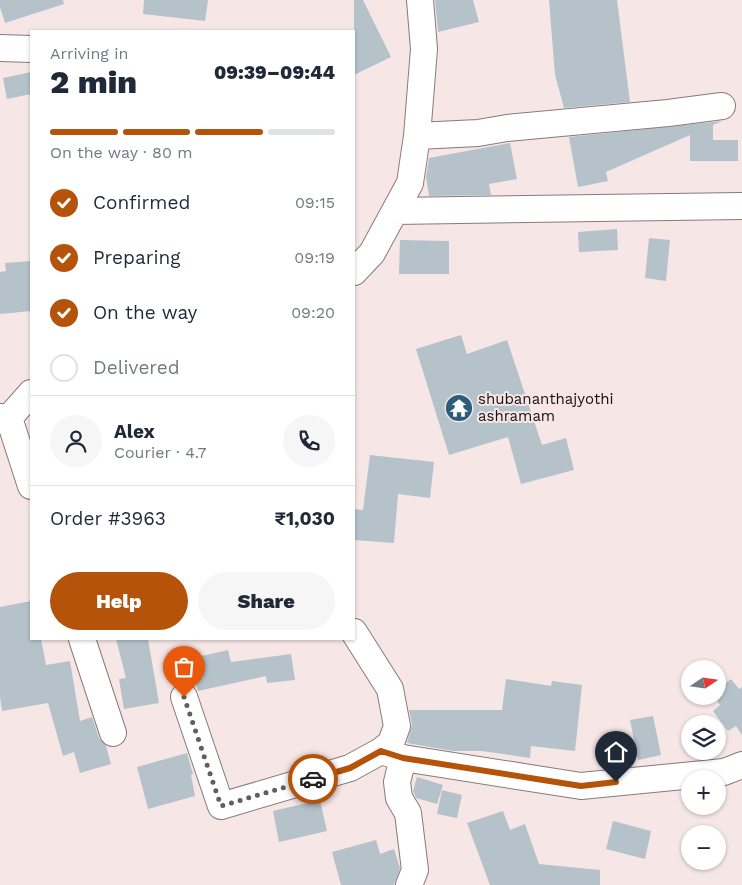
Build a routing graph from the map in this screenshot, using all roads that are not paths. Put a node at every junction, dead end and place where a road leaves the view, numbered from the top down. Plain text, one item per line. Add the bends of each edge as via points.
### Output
1 (420, 0) edge
2 (0, 48) edge
3 (30, 48) edge
4 (722, 106) dead end
5 (417, 136) junction
6 (742, 206) edge
7 (395, 211) junction
8 (355, 271) edge
9 (30, 394) edge
10 (4, 418) edge
11 (30, 483) edge
12 (355, 634) edge
13 (82, 640) edge
14 (184, 697) dead end
15 (113, 733) dead end
16 (392, 755) junction
17 (742, 765) edge
18 (409, 885) edge

1 - 5 street via 424,49
2 - 3 street
4 - 5 street via 507,128 478,134
5 - 7 street via 410,183
6 - 7 street
7 - 8 street via 372,253
9 - 10 street
10 - 11 street
12 - 16 street via 390,689 397,726 391,743
13 - 15 street
14 - 16 street via 221,806
16 - 17 street via 581,786 724,772
16 - 18 street via 399,798 408,813 415,870

